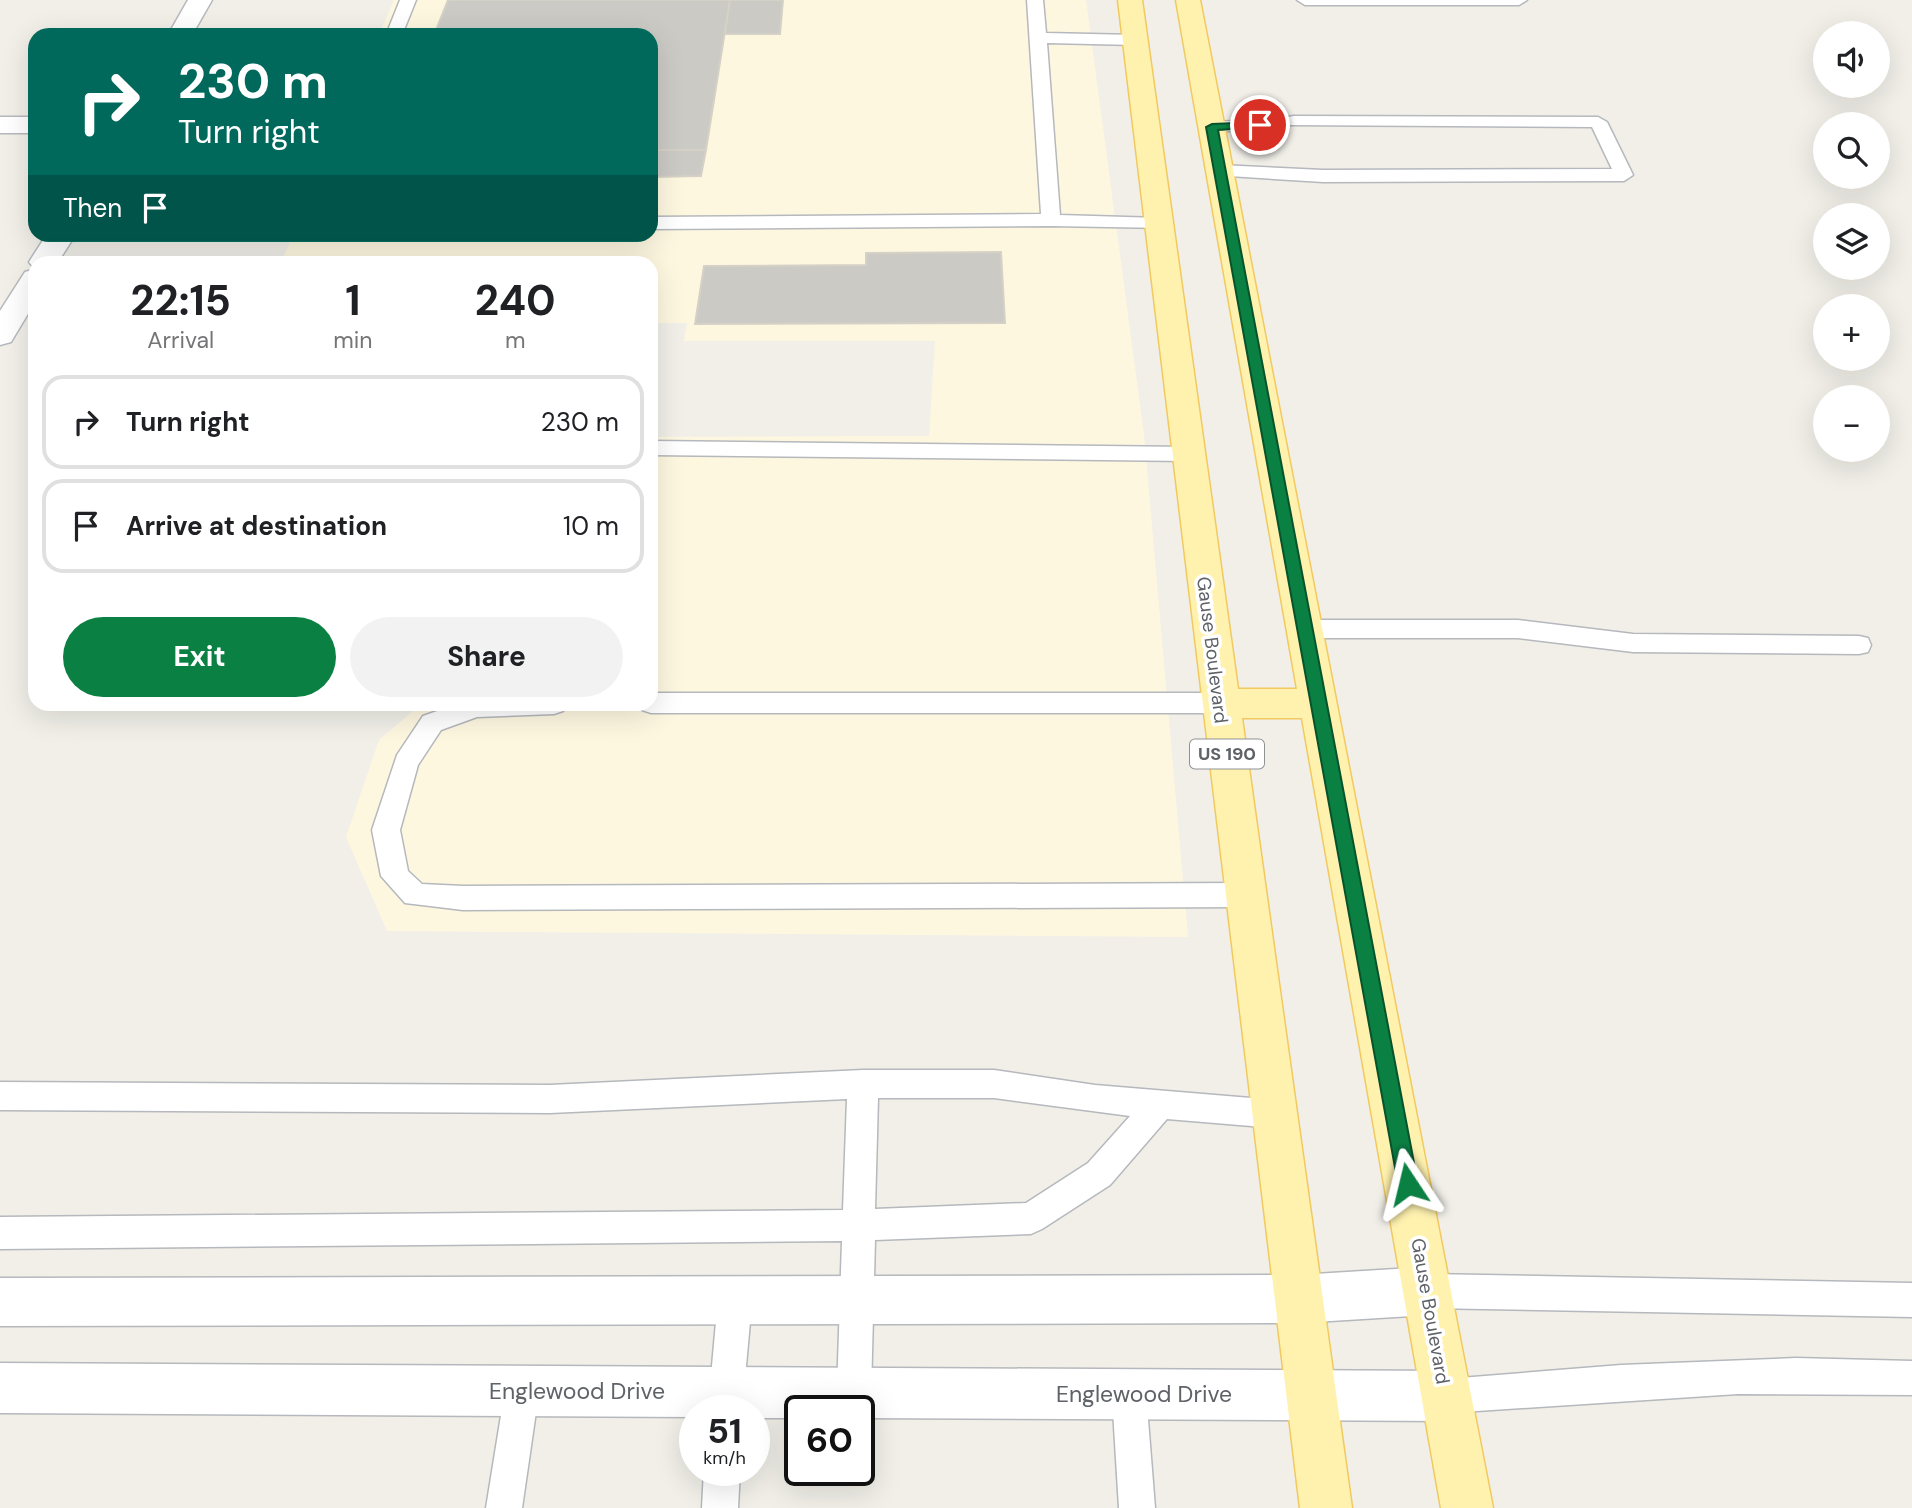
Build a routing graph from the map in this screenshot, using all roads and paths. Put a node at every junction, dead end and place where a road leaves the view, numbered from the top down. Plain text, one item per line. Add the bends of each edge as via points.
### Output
1 (200, 0) edge
2 (408, 0) edge
3 (1035, 0) edge
4 (1130, 0) edge
5 (1188, 0) edge
6 (1305, 0) edge
7 (1519, 0) edge
8 (184, 28) edge
9 (397, 28) edge
10 (1037, 38) junction
11 (1166, 42) junction
12 (1294, 121) dead end
13 (0, 125) edge
14 (28, 125) edge
15 (1260, 125) dead end
16 (1212, 127) junction
17 (1220, 171) junction
18 (1051, 220) junction
19 (658, 223) edge
20 (1159, 224) junction
21 (28, 289) edge
22 (0, 335) edge
23 (658, 448) edge
24 (1188, 454) junction
25 (1306, 629) junction
26 (1859, 645) dead end
27 (658, 703) edge
28 (1220, 703) junction
29 (1319, 704) junction
30 (465, 711) edge
31 (1245, 895) junction
32 (863, 1084) junction
33 (0, 1096) edge
34 (1160, 1105) junction
35 (1274, 1114) junction
36 (860, 1225) junction
37 (0, 1233) edge
38 (1428, 1291) junction
39 (1298, 1299) junction
40 (735, 1300) junction
41 (857, 1300) junction
42 (1912, 1300) edge
43 (0, 1302) edge
44 (1912, 1378) edge
45 (0, 1388) edge
46 (522, 1391) junction
47 (854, 1392) junction
48 (1129, 1394) junction
49 (727, 1395) edge
50 (1310, 1395) junction
51 (1447, 1396) junction
52 (770, 1398) edge
53 (679, 1399) edge
54 (721, 1486) edge
55 (504, 1508) edge
56 (720, 1508) edge
57 (1137, 1508) edge
58 (1326, 1508) edge
59 (1467, 1508) edge

1 - 8 street
2 - 9 lane
3 - 10 lane
4 - 11 main road, Gause Boulevard / US 190
5 - 11 main road, Gause Boulevard / US 190
6 - 7 lane
10 - 11 lane
10 - 18 lane
11 - 16 main road, Gause Boulevard / US 190
11 - 20 main road, Gause Boulevard / US 190
12 - 17 lane via 1598,122 1624,175 1324,177
13 - 14 street
15 - 16 lane
16 - 17 main road, Gause Boulevard / US 190
17 - 25 main road, Gause Boulevard / US 190
18 - 19 lane
18 - 20 lane
20 - 24 main road, Gause Boulevard / US 190
21 - 22 street
23 - 24 lane
24 - 28 main road, Gause Boulevard / US 190
25 - 26 lane via 1518,629 1633,643
25 - 29 main road, Gause Boulevard / US 190
27 - 28 lane
28 - 29 main road
28 - 31 main road, Gause Boulevard / US 190
29 - 38 main road, Gause Boulevard / US 190
30 - 31 lane via 432,723 406,762 386,830 396,876 415,895
31 - 35 main road, Gause Boulevard / US 190
32 - 33 lane via 550,1099
32 - 34 lane via 994,1084
32 - 36 lane
34 - 35 lane
34 - 36 lane via 1098,1174 1031,1218
35 - 39 main road, Gause Boulevard / US 190
36 - 37 lane
36 - 41 lane
38 - 39 street
38 - 42 lane
38 - 51 main road, Gause Boulevard / US 190
39 - 41 street
39 - 50 main road, Gause Boulevard / US 190
40 - 41 street
40 - 43 street
40 - 49 lane
41 - 47 lane
44 - 51 lane via 1849,1374 1624,1380
45 - 46 street, Englewood Drive
46 - 53 street, Englewood Drive
46 - 55 lane
47 - 48 street, Englewood Drive
47 - 52 street, Englewood Drive
48 - 50 street, Englewood Drive
48 - 57 lane
50 - 51 street, Englewood Drive
50 - 58 main road, Gause Boulevard / US 190
51 - 59 main road, Gause Boulevard / US 190
54 - 56 lane

